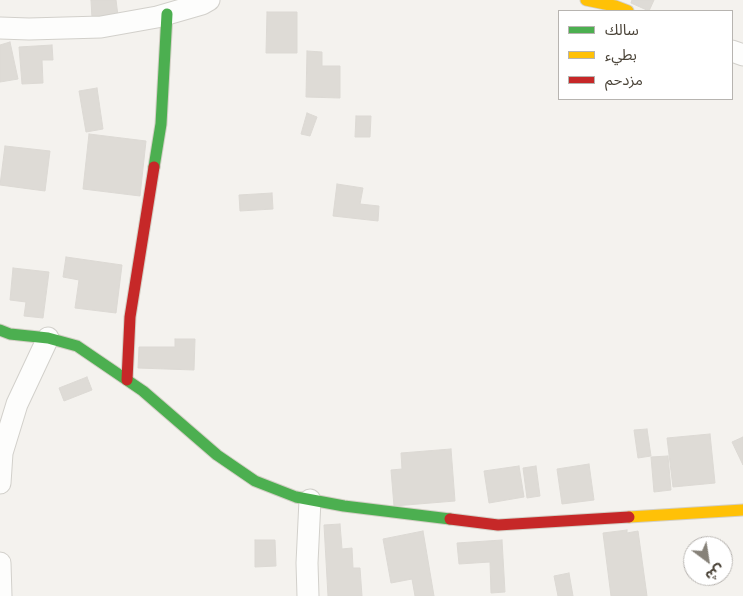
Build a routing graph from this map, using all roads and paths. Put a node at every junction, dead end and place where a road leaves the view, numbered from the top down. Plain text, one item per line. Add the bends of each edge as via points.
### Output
1 (209, 0) edge
2 (586, 0) edge
3 (625, 10) edge
4 (167, 14) junction
5 (0, 28) edge
6 (0, 330) edge
7 (48, 338) junction
8 (127, 380) junction
9 (0, 483) edge
10 (310, 500) junction
11 (743, 510) edge
12 (0, 563) edge
13 (1, 596) edge
14 (308, 596) edge

1 - 4 street
2 - 3 street
4 - 5 street via 101,27
4 - 8 street via 161,124 130,317
6 - 7 street
7 - 8 street via 77,346
7 - 9 street via 17,404 2,453
8 - 10 street via 217,455 256,481
10 - 11 street via 498,525
10 - 14 street
12 - 13 street

